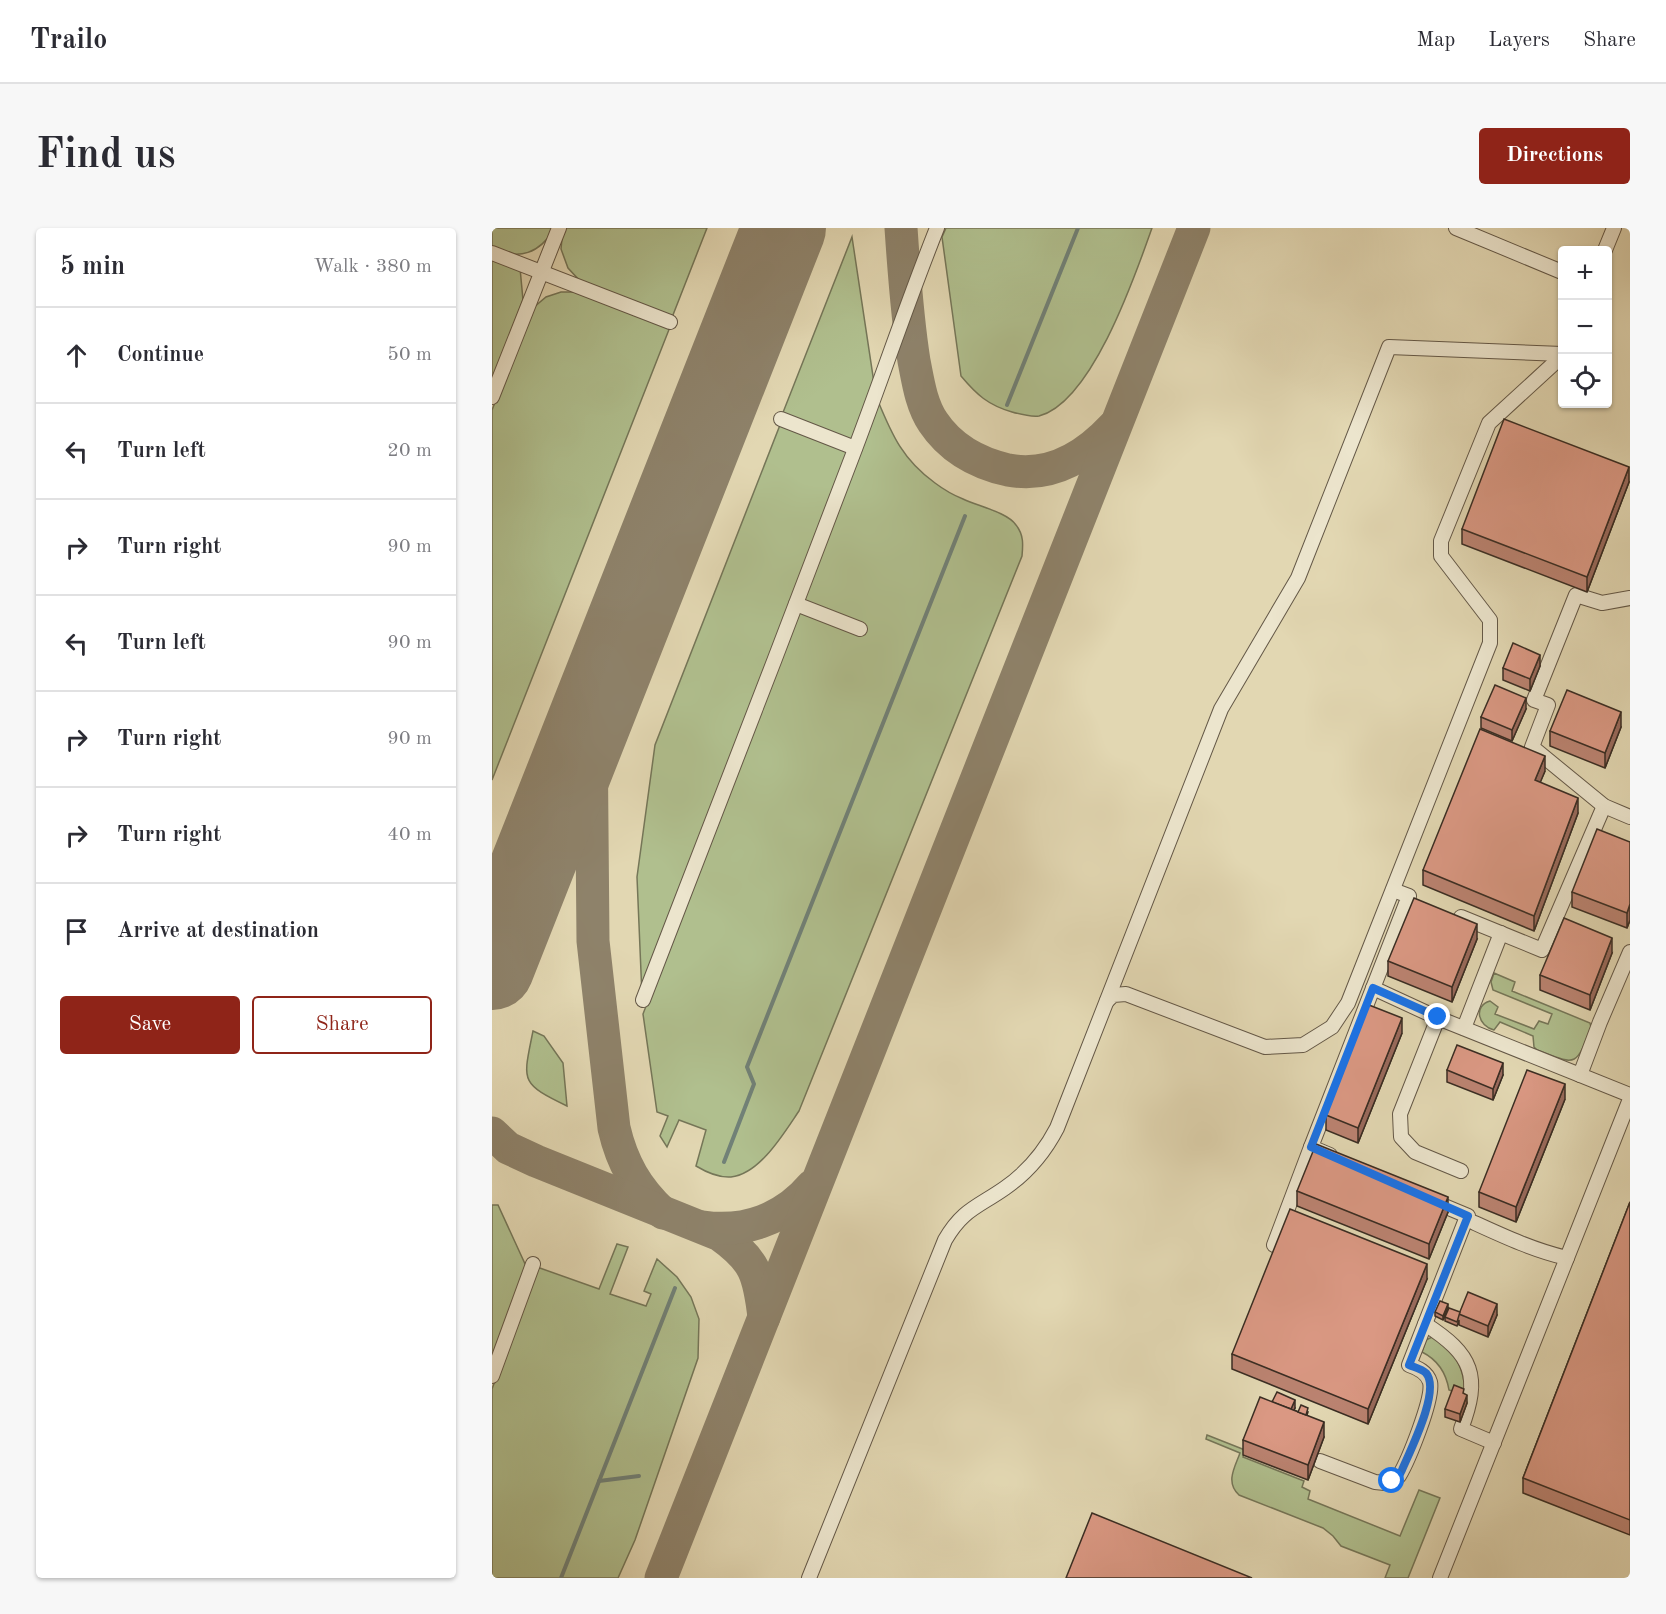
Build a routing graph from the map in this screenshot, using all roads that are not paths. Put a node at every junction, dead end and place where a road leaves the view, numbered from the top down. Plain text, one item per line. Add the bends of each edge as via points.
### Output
1 (559, 228) edge
2 (937, 228) edge
3 (1456, 228) edge
4 (1614, 228) edge
5 (1607, 246) edge
6 (492, 253) edge
7 (1558, 270) edge
8 (542, 273) junction
9 (670, 322) dead end
10 (1558, 355) edge
11 (1558, 360) edge
12 (492, 397) edge
13 (781, 420) dead end
14 (855, 448) junction
15 (1630, 598) edge
16 (796, 604) junction
17 (860, 629) dead end
18 (1604, 806) junction
19 (1630, 817) edge
20 (1393, 890) junction
21 (1450, 913) edge
22 (1501, 933) junction
23 (1630, 952) edge
24 (1373, 988) junction
25 (643, 1000) dead end
26 (1107, 1001) junction
27 (1438, 1017) junction
28 (1464, 1028) junction
29 (1580, 1076) junction
30 (1630, 1097) edge
31 (1311, 1147) junction
32 (1341, 1160) edge
33 (1461, 1171) dead end
34 (1419, 1195) edge
35 (1466, 1219) junction
36 (1274, 1245) edge
37 (1567, 1258) junction
38 (533, 1264) dead end
39 (1425, 1324) junction
40 (492, 1376) edge
41 (1494, 1443) junction
42 (1320, 1461) dead end
43 (809, 1578) edge
44 (1440, 1578) edge

1 - 8 lane
2 - 14 lane
3 - 7 lane
4 - 5 lane
6 - 8 lane
8 - 9 lane
8 - 12 lane
10 - 26 lane via 1389,347 1298,578 1221,709
11 - 20 lane via 1489,423 1441,541 1441,556 1490,620 1490,643
13 - 14 lane
14 - 16 lane
15 - 18 lane via 1602,603 1576,595 1534,700 1548,705 1532,747
16 - 17 lane
16 - 25 lane
18 - 19 lane
18 - 22 lane via 1542,950
20 - 24 lane via 1414,898
20 - 26 lane via 1348,1003 1332,1027 1303,1045 1265,1047 1126,994 1113,995
21 - 22 lane
22 - 28 lane
23 - 29 lane
24 - 27 lane
24 - 31 lane
26 - 43 lane via 1047,1146 1020,1176 965,1213 945,1240
27 - 28 lane
27 - 33 lane via 1400,1114 1401,1137 1415,1152
28 - 29 lane
29 - 30 lane
30 - 37 lane
31 - 32 lane
31 - 36 lane
34 - 35 lane via 1468,1216
35 - 37 lane
35 - 39 lane
37 - 41 lane
38 - 40 lane
39 - 41 lane via 1458,1351 1470,1372 1473,1393 1461,1429
39 - 42 lane via 1409,1365 1425,1372 1430,1381 1430,1398 1399,1476 1385,1484
41 - 44 lane

